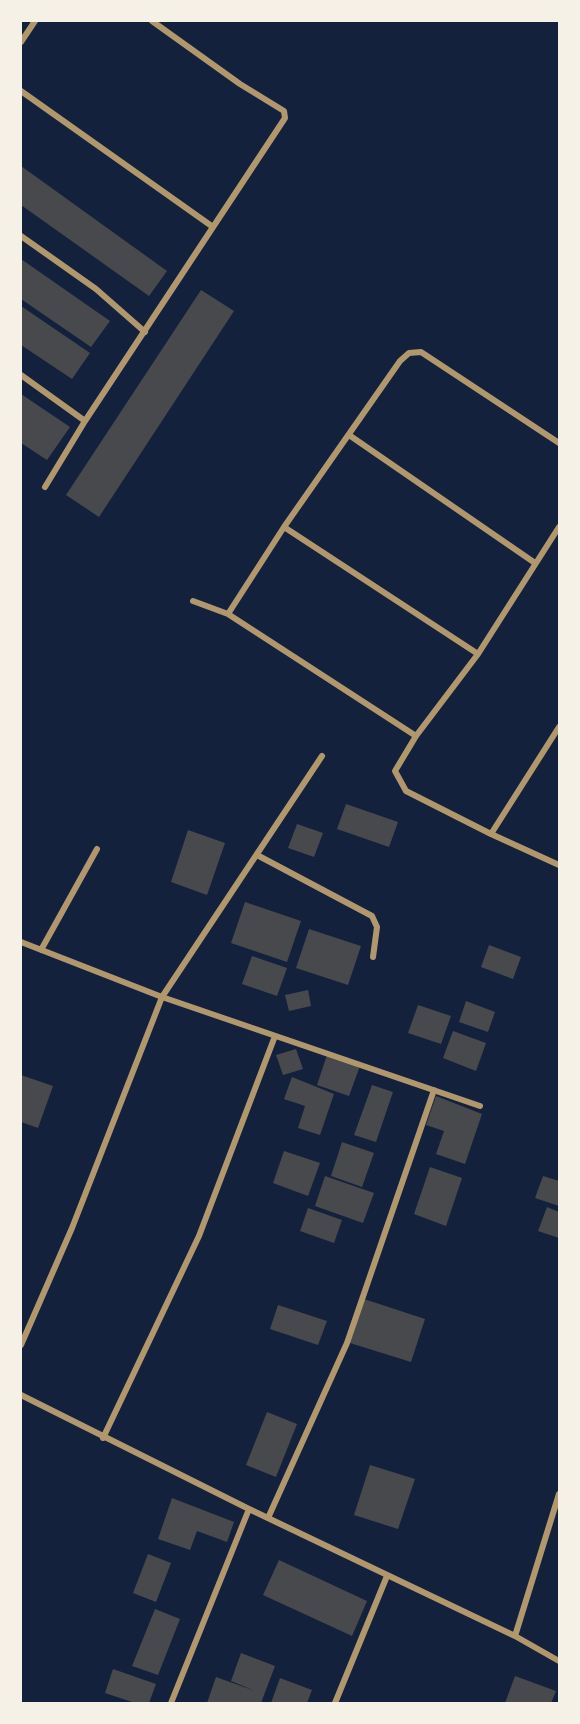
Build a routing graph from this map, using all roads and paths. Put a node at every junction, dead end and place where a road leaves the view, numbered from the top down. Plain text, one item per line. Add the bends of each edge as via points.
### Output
1 (35, 21) edge
2 (152, 21) edge
3 (21, 42) edge
4 (21, 91) edge
5 (213, 227) junction
6 (21, 236) edge
7 (145, 332) junction
8 (21, 375) edge
9 (85, 421) junction
10 (349, 435) junction
11 (559, 444) edge
12 (45, 487) dead end
13 (284, 527) junction
14 (559, 527) edge
15 (535, 563) junction
16 (193, 601) dead end
17 (228, 614) junction
18 (478, 654) junction
19 (559, 727) edge
20 (416, 736) junction
21 (322, 756) dead end
22 (491, 834) junction
23 (98, 849) dead end
24 (257, 855) junction
25 (559, 865) edge
26 (21, 942) edge
27 (41, 950) junction
28 (373, 957) dead end
29 (162, 997) junction
30 (275, 1036) junction
31 (434, 1090) junction
32 (480, 1106) dead end
33 (21, 1345) edge
34 (21, 1395) edge
35 (103, 1438) junction
36 (559, 1494) edge
37 (249, 1509) junction
38 (268, 1518) junction
39 (387, 1576) junction
40 (515, 1636) junction
41 (559, 1661) edge
42 (171, 1703) edge
43 (334, 1703) edge

1 - 3 street
2 - 5 street via 285,113
4 - 5 street
5 - 7 street
6 - 7 street via 96,290
7 - 9 street
8 - 9 street
9 - 12 street
10 - 11 street via 400,361 421,352
10 - 13 street
10 - 15 street
13 - 17 street
13 - 18 street
14 - 15 street
15 - 18 street
16 - 17 street
17 - 20 street
18 - 20 street
19 - 22 street
20 - 22 street via 395,771 406,791
21 - 24 street
22 - 25 street
23 - 27 street
24 - 28 street via 372,916 377,927
24 - 29 street
26 - 27 street
27 - 29 street
29 - 30 street
29 - 33 street via 72,1228
30 - 31 street
30 - 35 street via 199,1236
31 - 32 street
31 - 38 street via 347,1343
34 - 35 street
35 - 37 street
36 - 40 street
37 - 38 street
37 - 42 street
38 - 39 street
39 - 40 street
39 - 43 street
40 - 41 street

